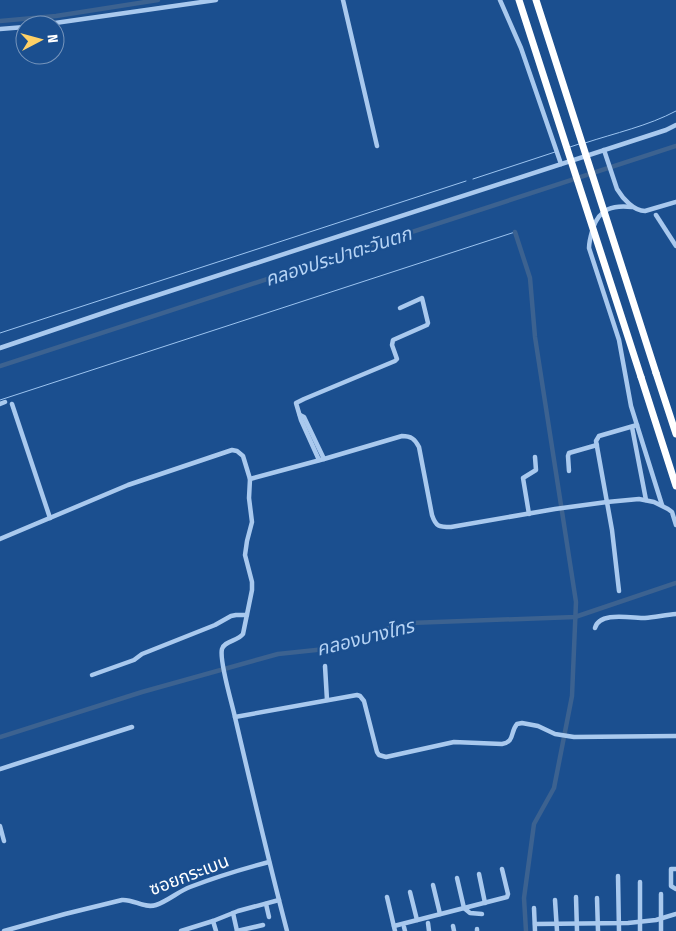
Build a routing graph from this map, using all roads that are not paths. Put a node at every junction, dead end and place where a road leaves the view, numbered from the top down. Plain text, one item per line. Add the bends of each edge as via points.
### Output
1 (216, 0) edge
2 (343, 0) edge
3 (500, 0) edge
4 (519, 0) edge
5 (536, 0) edge
6 (65, 22) edge
7 (15, 28) edge
8 (0, 29) edge
9 (676, 125) edge
10 (377, 146) dead end
11 (605, 152) junction
12 (560, 164) junction
13 (676, 202) edge
14 (632, 207) junction
15 (656, 215) dead end
16 (676, 246) edge
17 (400, 308) dead end
18 (0, 348) edge
19 (6, 402) dead end
20 (0, 404) edge
21 (12, 404) dead end
22 (634, 426) junction
23 (676, 434) edge
24 (597, 445) junction
25 (535, 457) dead end
26 (322, 460) junction
27 (569, 471) dead end
28 (250, 478) junction
29 (676, 486) edge
30 (646, 500) junction
31 (607, 502) junction
32 (662, 505) junction
33 (530, 514) junction
34 (50, 518) junction
35 (676, 525) edge
36 (0, 539) edge
37 (619, 591) dead end
38 (676, 614) edge
39 (247, 615) junction
40 (595, 628) dead end
41 (326, 666) dead end
42 (92, 675) dead end
43 (327, 700) junction
44 (235, 717) junction
45 (132, 727) dead end
46 (676, 736) edge
47 (0, 769) edge
48 (0, 826) edge
49 (4, 841) dead end
50 (269, 862) junction
51 (676, 869) edge
52 (502, 870) dead end
53 (479, 874) dead end
54 (618, 876) dead end
55 (457, 878) dead end
56 (640, 882) dead end
57 (433, 885) dead end
58 (676, 889) edge
59 (410, 892) dead end
60 (661, 894) dead end
61 (387, 897) dead end
62 (576, 897) dead end
63 (597, 898) dead end
64 (279, 900) junction
65 (555, 900) dead end
66 (485, 903) junction
67 (266, 904) junction
68 (464, 908) junction
69 (534, 908) dead end
70 (233, 913) junction
71 (440, 914) junction
72 (482, 914) dead end
73 (676, 914) edge
74 (269, 917) dead end
75 (660, 919) junction
76 (417, 920) junction
77 (213, 921) junction
78 (640, 922) junction
79 (428, 923) dead end
80 (619, 923) junction
81 (535, 924) junction
82 (597, 924) junction
83 (263, 925) dead end
84 (556, 925) junction
85 (577, 925) junction
86 (395, 928) edge
87 (193, 929) edge
88 (4, 931) edge
89 (181, 931) edge
90 (216, 931) edge
91 (237, 931) edge
92 (287, 931) edge
93 (429, 931) edge
94 (535, 931) edge
95 (557, 931) edge
96 (577, 931) edge
97 (598, 931) edge
98 (619, 931) edge
99 (640, 931) edge
100 (661, 931) edge

1 - 6 street
2 - 10 street
3 - 12 street via 521,48
4 - 29 highway, bridge
5 - 23 highway, bridge
7 - 8 street
9 - 11 street
11 - 12 street
11 - 14 street via 619,193
12 - 18 street
13 - 14 street via 646,211
14 - 22 street via 609,208 598,215 589,248 619,340
15 - 16 street
17 - 26 street via 422,298 428,323 393,340 396,361 297,402
19 - 20 street
21 - 34 street
22 - 24 street via 599,436
22 - 30 street
22 - 32 street
24 - 27 street via 569,453
24 - 31 street
25 - 33 street via 536,470 523,480
26 - 28 street
26 - 33 street via 402,436 409,437 419,447 432,515 440,526
28 - 34 street via 243,456 232,450 128,485
28 - 39 street via 252,522 245,555 252,590
30 - 31 street
30 - 32 street
31 - 33 street
31 - 37 street
32 - 35 street via 670,510
34 - 36 street
38 - 40 street via 643,618 619,616 599,621
39 - 42 street via 231,616 134,660
39 - 44 street via 240,638 222,649
41 - 43 street
43 - 44 street
43 - 46 street via 362,697 378,755 386,757 454,742 507,743 514,727 522,723 555,734 574,736
44 - 50 street
45 - 47 street
48 - 49 street
50 - 64 street
50 - 88 street, ซอยกระเบน via 188,887 156,905 122,900
51 - 58 street via 671,869 670,886
52 - 66 street via 508,896
53 - 66 street
54 - 80 street
55 - 68 street
56 - 78 street
57 - 71 street
59 - 76 street
60 - 75 street
61 - 86 street
62 - 85 street
63 - 82 street
64 - 67 street
64 - 92 street
65 - 84 street
66 - 68 street
67 - 70 street
67 - 74 street
68 - 71 street
68 - 72 street via 470,913
69 - 81 street
70 - 77 street
70 - 91 street
71 - 76 street
73 - 75 street
75 - 78 street
75 - 100 street
76 - 86 street
77 - 87 street
77 - 90 street
78 - 80 street
78 - 99 street
79 - 93 street
80 - 82 street
80 - 98 street
81 - 84 street
81 - 94 street
82 - 85 street
82 - 97 street
83 - 91 street
84 - 85 street
84 - 95 street
85 - 96 street
87 - 89 street

